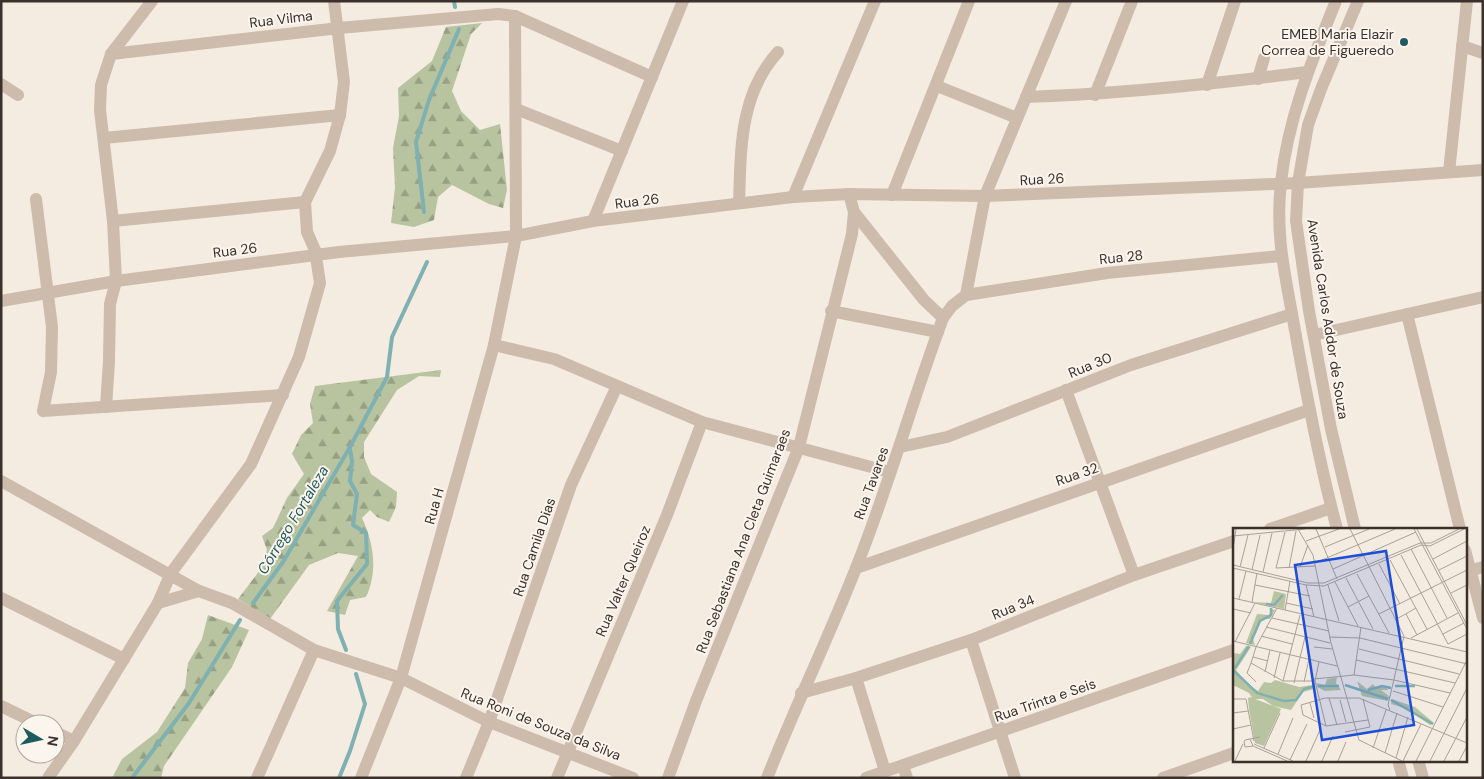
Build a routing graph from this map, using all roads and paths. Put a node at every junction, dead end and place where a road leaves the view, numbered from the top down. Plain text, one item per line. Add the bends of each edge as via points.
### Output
1 (152, 1) edge
2 (334, 1) edge
3 (499, 1) edge
4 (683, 1) edge
5 (875, 1) edge
6 (969, 1) edge
7 (1066, 1) edge
8 (1132, 1) edge
9 (1235, 1) edge
10 (1336, 1) edge
11 (1358, 1) edge
12 (1467, 1) edge
13 (498, 14) junction
14 (515, 16) junction
15 (339, 28) junction
16 (1462, 46) junction
17 (778, 52) dead end
18 (1483, 53) edge
19 (111, 54) junction
20 (1264, 58) dead end
21 (1307, 72) junction
22 (652, 78) junction
23 (1258, 78) junction
24 (1, 84) edge
25 (1207, 85) junction
26 (937, 86) junction
27 (18, 95) dead end
28 (1095, 95) junction
29 (1026, 97) junction
30 (516, 109) junction
31 (340, 115) junction
32 (1017, 118) junction
33 (104, 138) junction
34 (622, 151) junction
35 (1449, 172) junction
36 (1482, 173) edge
37 (1281, 182) junction
38 (1298, 183) junction
39 (849, 194) junction
40 (892, 195) junction
41 (985, 196) junction
42 (793, 197) junction
43 (36, 199) dead end
44 (306, 202) junction
45 (739, 203) junction
46 (854, 212) junction
47 (113, 221) junction
48 (593, 221) junction
49 (516, 236) junction
50 (316, 255) junction
51 (1280, 256) junction
52 (116, 280) junction
53 (47, 294) junction
54 (966, 295) junction
55 (1483, 297) edge
56 (1, 301) edge
57 (831, 311) junction
58 (1292, 314) junction
59 (1407, 314) junction
60 (943, 318) junction
61 (938, 332) junction
62 (1314, 335) junction
63 (494, 345) junction
64 (617, 386) junction
65 (1066, 390) junction
66 (283, 395) junction
67 (106, 408) junction
68 (1309, 410) junction
69 (702, 422) junction
70 (799, 446) junction
71 (900, 447) junction
72 (890, 472) junction
73 (1, 481) edge
74 (1099, 482) junction
75 (1331, 508) junction
76 (1273, 528) edge
77 (1337, 528) edge
78 (1355, 528) edge
79 (1460, 528) edge
80 (1233, 541) edge
81 (1466, 552) edge
82 (856, 568) junction
83 (1473, 570) edge
84 (171, 573) junction
85 (1134, 575) junction
86 (199, 591) junction
87 (1, 598) edge
88 (158, 603) junction
89 (1483, 618) edge
90 (971, 640) junction
91 (1233, 650) edge
92 (321, 652) junction
93 (124, 659) junction
94 (402, 678) junction
95 (856, 678) junction
96 (801, 693) junction
97 (1, 706) edge
98 (17, 714) edge
99 (489, 722) junction
100 (1001, 731) junction
101 (65, 737) edge
102 (74, 741) junction
103 (568, 751) junction
104 (1233, 753) edge
105 (1399, 762) edge
106 (1419, 762) edge
107 (885, 771) junction
108 (905, 772) edge
109 (48, 778) edge
110 (256, 778) edge
111 (361, 778) edge
112 (466, 778) edge
113 (557, 778) edge
114 (633, 778) edge
115 (668, 778) edge
116 (767, 778) edge
117 (866, 778) edge
118 (1015, 778) edge
119 (1163, 778) edge
120 (1403, 778) edge
121 (1423, 778) edge

1 - 19 street
2 - 15 street
3 - 13 street
4 - 22 street
5 - 42 street
6 - 26 street
7 - 29 street
8 - 28 street
9 - 25 street
10 - 21 street
11 - 38 street, Avenida Carlos Addor de Souza via 1308,126
12 - 16 street
13 - 14 street, Rua Vilma
13 - 15 street, Rua Vilma
14 - 22 street, Rua Vilma
14 - 30 street, Rua H
15 - 19 street, Rua Vilma
15 - 31 street via 344,82
16 - 18 street
16 - 35 street
17 - 45 street via 764,68 746,110
19 - 33 street via 100,85
20 - 23 street
21 - 23 street
21 - 37 street via 1291,122
22 - 34 street
23 - 25 street
24 - 27 street
25 - 28 street
26 - 32 street
26 - 40 street
28 - 29 street
29 - 32 street
30 - 34 street
30 - 49 street, Rua H
31 - 33 street
31 - 44 street via 330,151
32 - 41 street
33 - 47 street
34 - 48 street
35 - 36 street, Rua 26
35 - 38 street, Rua 26
37 - 38 street, Rua 26
37 - 41 street, Rua 26
37 - 51 street
38 - 62 street, Avenida Carlos Addor de Souza via 1296,221
39 - 40 street, Rua 26
39 - 42 street, Rua 26
39 - 46 street, Rua Sebastiana Ana Cleta Guimaraes
40 - 41 street, Rua 26
41 - 54 street
42 - 45 street, Rua 26
43 - 53 street
44 - 47 street
44 - 50 street via 307,232
45 - 48 street, Rua 26
46 - 57 street, Rua Sebastiana Ana Cleta Guimaraes via 852,234
46 - 60 street via 924,300
47 - 52 street
48 - 49 street, Rua 26
49 - 50 street, Rua 26
49 - 63 street, Rua H
50 - 52 street, Rua 26
50 - 66 street via 320,283 300,357
51 - 54 street, Rua 28 via 1107,273
51 - 58 street
52 - 53 street, Rua 26
52 - 67 street via 110,304
53 - 56 street, Rua 26
53 - 67 street via 52,327 50,372 43,411
54 - 60 street, Rua Tavares
55 - 59 street
57 - 61 street
57 - 70 street, Rua Sebastiana Ana Cleta Guimaraes
58 - 65 street, Rua 30 via 1131,365
58 - 68 street
59 - 62 street
59 - 79 street
60 - 61 street, Rua Tavares
61 - 71 street, Rua Tavares
62 - 78 street, Avenida Carlos Addor de Souza via 1331,429
63 - 64 street via 554,359
63 - 94 street, Rua H
64 - 69 street
64 - 99 street, Rua Camila Dias via 571,485
65 - 71 street, Rua 30 via 947,437
65 - 74 street
66 - 67 street
66 - 84 street via 251,464
68 - 74 street, Rua 32
68 - 75 street
69 - 70 street
69 - 103 street, Rua Valter Queiroz via 667,515
70 - 72 street
70 - 115 street, Rua Sebastiana Ana Cleta Guimaraes
71 - 72 street, Rua Tavares
72 - 82 street, Rua Tavares
73 - 84 street
74 - 82 street, Rua 32
74 - 85 street
75 - 76 street
75 - 77 street
80 - 85 street, Rua 34
81 - 83 street
82 - 96 street, Rua Tavares
83 - 89 street
84 - 86 street, Rua Roni de Souza da Silva
84 - 88 street
85 - 90 street, Rua 34
86 - 88 street
86 - 92 street, Rua Roni de Souza da Silva via 232,603
87 - 93 street
88 - 93 street
90 - 95 street, Rua 34
90 - 100 street
91 - 100 street, Rua Trinta e Seis
92 - 94 street, Rua Roni de Souza da Silva
92 - 110 street
93 - 102 street
94 - 99 street, Rua Roni de Souza da Silva
94 - 111 street, Rua H
95 - 96 street, Rua 34
95 - 107 street
96 - 116 street, Rua Tavares
97 - 98 street
99 - 103 street, Rua Roni de Souza da Silva
99 - 112 street, Rua Camila Dias
100 - 108 street, Rua Trinta e Seis
100 - 118 street
101 - 102 street
102 - 109 street
103 - 113 street, Rua Valter Queiroz
103 - 114 street, Rua Roni de Souza da Silva
104 - 119 street
105 - 120 street
106 - 121 street
107 - 108 street, Rua Trinta e Seis
107 - 117 street, Rua Trinta e Seis

